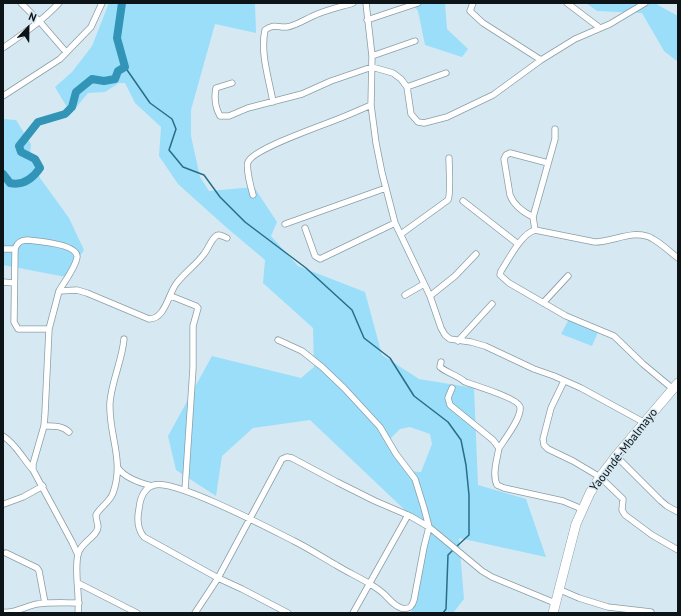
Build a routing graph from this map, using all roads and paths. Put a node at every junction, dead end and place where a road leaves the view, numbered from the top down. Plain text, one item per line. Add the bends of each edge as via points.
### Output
1 (21, 3) edge
2 (59, 3) edge
3 (102, 3) edge
4 (353, 3) edge
5 (366, 3) edge
6 (418, 3) edge
7 (473, 3) edge
8 (567, 3) edge
9 (645, 3) edge
10 (367, 20) junction
11 (40, 22) junction
12 (600, 28) junction
13 (415, 41) dead end
14 (3, 48) edge
15 (66, 52) junction
16 (372, 56) junction
17 (542, 60) junction
18 (372, 67) junction
19 (446, 73) dead end
20 (232, 83) dead end
21 (407, 87) junction
22 (3, 96) edge
23 (273, 102) junction
24 (371, 105) junction
25 (555, 129) dead end
26 (449, 158) dead end
27 (548, 163) junction
28 (386, 188) junction
29 (252, 195) dead end
30 (463, 201) dead end
31 (533, 217) junction
32 (395, 223) junction
33 (285, 224) dead end
34 (305, 228) dead end
35 (535, 230) junction
36 (401, 234) junction
37 (227, 238) dead end
38 (518, 244) junction
39 (3, 249) edge
40 (15, 249) junction
41 (476, 254) dead end
42 (678, 258) edge
43 (568, 276) dead end
44 (3, 282) edge
45 (14, 283) junction
46 (424, 284) junction
47 (59, 291) junction
48 (405, 295) dead end
49 (171, 296) junction
50 (430, 296) junction
51 (543, 303) junction
52 (492, 304) dead end
53 (49, 329) junction
54 (124, 339) dead end
55 (278, 340) dead end
56 (458, 341) junction
57 (441, 362) dead end
58 (564, 381) junction
59 (676, 386) edge
60 (452, 388) dead end
61 (645, 423) junction
62 (44, 426) junction
63 (68, 432) dead end
64 (3, 436) edge
65 (499, 448) junction
66 (616, 456) junction
67 (118, 468) junction
68 (33, 470) junction
69 (600, 477) junction
70 (43, 486) junction
71 (153, 486) junction
72 (184, 490) junction
73 (4, 504) edge
74 (582, 509) junction
75 (678, 512) edge
76 (408, 515) junction
77 (250, 520) junction
78 (429, 527) junction
79 (678, 550) edge
80 (6, 554) dead end
81 (78, 556) junction
82 (218, 578) junction
83 (78, 583) junction
84 (370, 584) junction
85 (558, 589) junction
86 (45, 603) junction
87 (79, 603) junction
88 (555, 603) junction
89 (26, 610) edge
90 (3, 612) edge
91 (651, 612) edge
92 (78, 613) edge
93 (137, 613) edge
94 (195, 613) edge
95 (288, 613) edge
96 (353, 613) edge
97 (553, 613) edge

1 - 11 street
2 - 11 street
3 - 15 street via 91,27
4 - 23 street via 313,16 303,22 285,27 270,26 265,30 265,55
5 - 10 street
6 - 10 street
7 - 17 street via 470,11 475,17
8 - 12 street
9 - 12 street
10 - 16 street
11 - 14 street
11 - 15 street
12 - 17 street via 575,39
13 - 16 street
15 - 22 street
16 - 18 street
17 - 21 street via 493,95 447,117 424,123 418,122 411,114
18 - 21 street via 393,73
18 - 23 street via 302,94
18 - 24 street
19 - 21 street
20 - 23 street via 216,88 214,97 220,116 229,116
24 - 28 street
24 - 29 street via 289,137 249,159
25 - 27 street via 555,139
26 - 36 street via 448,200
27 - 31 street
27 - 31 street via 510,153 504,159 510,196 524,212
28 - 32 street
28 - 33 street
30 - 38 street
31 - 35 street
32 - 34 street via 320,259 316,256
32 - 36 street
35 - 38 street
35 - 42 street via 595,242 639,234 653,239
36 - 46 street
37 - 49 street via 215,236 203,256 183,274
38 - 51 street via 500,275 508,283
39 - 40 street
40 - 45 street
40 - 47 street via 22,240 72,249 77,256
41 - 50 street via 455,276
43 - 51 street
44 - 45 street
45 - 53 street via 15,326 18,329
46 - 48 street
46 - 50 street
47 - 49 street via 87,292 148,319 155,318
47 - 53 street
49 - 72 street via 198,308 193,326
50 - 56 street via 445,335
51 - 59 street via 566,316 614,336 643,364
52 - 56 street
53 - 62 street
54 - 67 street via 110,402
55 - 78 street via 302,351 322,367 380,427 414,479
56 - 58 street via 484,346
57 - 65 street via 442,369 459,376 465,382 520,404 518,419
58 - 61 street
58 - 69 street via 551,408 543,439 544,445
59 - 61 highway, Yaoundé-Mbalmayo
60 - 65 street via 448,398 450,405 493,440
61 - 66 highway, Yaoundé-Mbalmayo
62 - 63 street via 60,427
62 - 68 street
64 - 68 street via 11,440
65 - 74 street via 495,481 497,485 563,501
66 - 69 highway, Yaoundé-Mbalmayo
66 - 75 street via 661,501
67 - 71 street via 130,478
67 - 81 street via 112,495 96,515 96,532 83,544
68 - 70 street
69 - 74 highway, Yaoundé-Mbalmayo
69 - 79 street via 623,499 622,510 625,515
70 - 73 street
70 - 81 street
71 - 72 street via 162,484
71 - 82 street via 147,488 139,508 140,532 144,537
72 - 77 street
74 - 85 highway, Yaoundé-Mbalmayo
76 - 77 street via 287,456 282,459
76 - 78 street
76 - 84 street
77 - 82 street
77 - 84 street via 296,541
78 - 84 street via 412,606 402,608 392,604 384,594
78 - 88 street via 482,571
80 - 86 street via 37,568
81 - 83 street
82 - 94 street
82 - 95 street
83 - 87 street
83 - 93 street
84 - 96 street
85 - 88 highway, Yaoundé-Mbalmayo
85 - 91 street via 608,607
86 - 87 street
86 - 89 street
87 - 92 street
88 - 97 highway, Yaoundé-Mbalmayo
89 - 90 street

